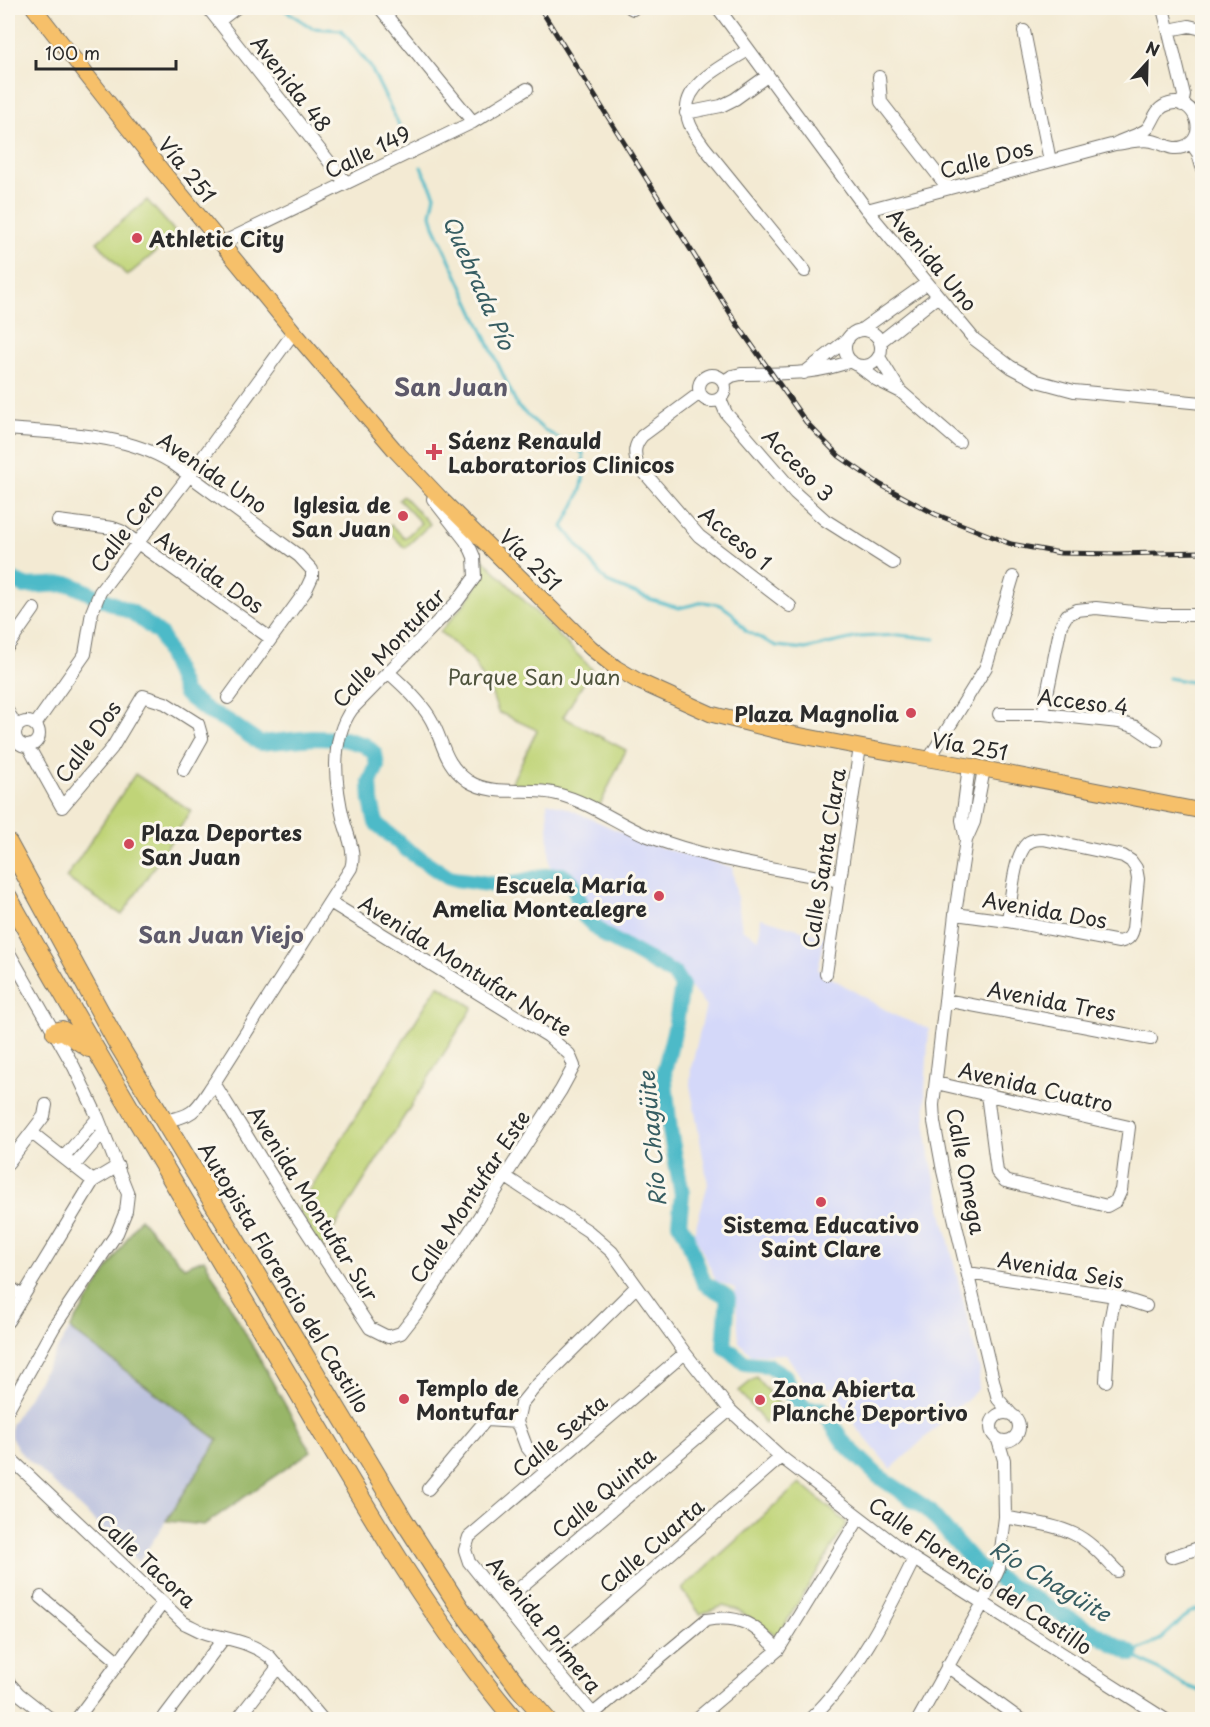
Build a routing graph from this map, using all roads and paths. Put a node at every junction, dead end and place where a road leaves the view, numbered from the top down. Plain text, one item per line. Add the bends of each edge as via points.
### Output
1 (34, 8) edge
2 (208, 8) edge
3 (236, 8) edge
4 (380, 8) edge
5 (718, 8) edge
6 (1164, 8) edge
7 (219, 21) junction
8 (1203, 29) edge
9 (1169, 30) junction
10 (1024, 31) dead end
11 (748, 50) junction
12 (767, 76) junction
13 (879, 77) dead end
14 (527, 89) dead end
15 (1182, 105) junction
16 (686, 113) junction
17 (472, 122) junction
18 (1191, 143) junction
19 (1115, 144) junction
20 (1050, 161) junction
21 (1203, 167) edge
22 (346, 183) junction
23 (948, 188) junction
24 (867, 210) junction
25 (222, 243) junction
26 (805, 271) dead end
27 (927, 283) junction
28 (938, 296) junction
29 (861, 330) junction
30 (294, 332) junction
31 (848, 339) junction
32 (880, 342) junction
33 (879, 357) junction
34 (854, 363) junction
35 (803, 374) junction
36 (724, 381) junction
37 (900, 391) junction
38 (700, 393) junction
39 (720, 399) junction
40 (1201, 400) edge
41 (8, 429) edge
42 (959, 442) dead end
43 (394, 449) junction
44 (189, 476) junction
45 (58, 521) dead end
46 (138, 544) junction
47 (893, 563) dead end
48 (1013, 577) dead end
49 (790, 606) dead end
50 (34, 609) dead end
51 (1203, 615) edge
52 (270, 638) junction
53 (8, 646) edge
54 (389, 673) junction
55 (228, 698) dead end
56 (8, 712) edge
57 (999, 714) dead end
58 (1043, 714) junction
59 (35, 725) junction
60 (17, 727) junction
61 (1157, 741) dead end
62 (28, 746) junction
63 (860, 747) junction
64 (929, 759) junction
65 (977, 767) junction
66 (184, 770) dead end
67 (1203, 811) edge
68 (8, 843) edge
69 (839, 881) junction
70 (8, 897) edge
71 (330, 902) junction
72 (955, 914) junction
73 (1008, 921) junction
74 (8, 951) edge
75 (826, 974) dead end
76 (945, 1000) junction
77 (56, 1032) junction
78 (1151, 1039) dead end
79 (97, 1054) junction
80 (574, 1066) joint
81 (214, 1083) junction
82 (936, 1083) junction
83 (987, 1094) junction
84 (46, 1105) dead end
85 (98, 1118) junction
86 (165, 1120) junction
87 (103, 1132) junction
88 (32, 1133) junction
89 (64, 1157) junction
90 (8, 1162) edge
91 (74, 1166) junction
92 (118, 1166) junction
93 (506, 1177) junction
94 (93, 1181) junction
95 (968, 1273) junction
96 (8, 1281) edge
97 (636, 1287) junction
98 (22, 1296) junction
99 (1115, 1296) junction
100 (1146, 1306) dead end
101 (8, 1321) edge
102 (388, 1337) joint
103 (685, 1353) junction
104 (1106, 1382) dead end
105 (998, 1399) junction
106 (8, 1409) edge
107 (730, 1410) junction
108 (1012, 1415) junction
109 (995, 1417) junction
110 (517, 1422) junction
111 (998, 1440) junction
112 (1012, 1440) junction
113 (8, 1456) edge
114 (781, 1457) junction
115 (1004, 1460) junction
116 (546, 1471) junction
117 (428, 1490) dead end
118 (1005, 1517) junction
119 (859, 1518) junction
120 (1203, 1547) edge
121 (465, 1550) joint
122 (1171, 1557) dead end
123 (914, 1559) junction
124 (1117, 1571) dead end
125 (40, 1598) dead end
126 (983, 1603) junction
127 (162, 1604) junction
128 (502, 1604) junction
129 (224, 1638) junction
130 (778, 1650) junction
131 (548, 1661) junction
132 (119, 1662) junction
133 (947, 1666) junction
134 (278, 1667) junction
135 (8, 1682) edge
136 (596, 1717) edge
137 (52, 1719) edge
138 (76, 1719) edge
139 (162, 1719) edge
140 (237, 1719) edge
141 (322, 1719) edge
142 (515, 1719) edge
143 (547, 1719) edge
144 (695, 1719) edge
145 (809, 1719) edge
146 (918, 1719) edge
147 (1021, 1719) edge
148 (1166, 1719) edge

1 - 25 main road, Vía 251
2 - 7 street, Avenida 48
3 - 7 street
4 - 17 street
5 - 11 street, Avenida Uno
6 - 9 street
7 - 22 street, Avenida 48
8 - 9 street via 1189,26
9 - 15 street via 1184,95
10 - 20 street
11 - 12 street, Avenida Uno
11 - 16 street via 696,87 687,101
12 - 16 street via 721,106
12 - 24 street, Avenida Uno
13 - 23 street via 881,102
14 - 17 street, Calle 149
15 - 18 street via 1192,111 1198,124
15 - 19 street, Calle Dos via 1170,103 1161,107 1148,128
16 - 26 street via 705,148
17 - 22 street, Calle 149
18 - 19 street, Calle Dos via 1169,148 1149,140
18 - 21 street
19 - 20 street, Calle Dos
20 - 23 street, Calle Dos
22 - 25 street, Calle 149
23 - 24 street, Calle Dos
24 - 27 street, Avenida Uno
25 - 30 main road, Vía 251
27 - 28 street, Avenida Uno
27 - 29 street
28 - 32 street
28 - 40 street, Avenida Uno via 974,339 1011,368 1037,381 1074,391
29 - 31 street
29 - 32 street via 876,335
30 - 43 main road, Vía 251
30 - 44 street, Calle Cero
31 - 34 street via 846,354
31 - 35 street
32 - 33 street
33 - 34 street via 865,366
33 - 37 street
34 - 35 street
34 - 37 street
35 - 36 street via 741,374
36 - 38 street via 709,374 700,382
36 - 39 street
37 - 42 street
38 - 39 street via 709,401
38 - 49 street, Acceso 1 via 642,436 636,444 638,464 699,536
39 - 47 street, Acceso 3 via 726,413 795,493 825,520
41 - 44 street, Avenida Uno via 137,446 153,451
43 - 54 street, Calle Montufar via 465,540 476,568 464,594
43 - 63 main road, Vía 251 via 583,640 616,668 711,714
44 - 46 street, Calle Cero
44 - 52 street, Avenida Uno via 299,556 312,570 305,592
45 - 46 street, Avenida Dos via 113,528
46 - 52 street, Avenida Dos
46 - 59 street, Calle Cero via 98,596 86,654
48 - 64 street via 986,668
50 - 53 street
51 - 58 street via 1096,608 1067,615 1061,625
52 - 55 street
54 - 69 street via 430,717 451,766 471,783 498,791 557,794 646,835 698,853
54 - 71 street, Calle Montufar via 352,709 340,728 337,764 341,809 353,856
56 - 60 street
57 - 58 street, Acceso 4
58 - 61 street, Acceso 4 via 1119,722 1136,727
59 - 60 street via 29,722
59 - 62 street via 38,738
60 - 62 street via 16,740
62 - 66 street, Calle Dos via 62,807 112,748 143,696 165,703 198,724 202,738
63 - 64 main road, Vía 251
63 - 69 street, Calle Santa Clara
64 - 65 main road, Vía 251
65 - 67 main road, Vía 251
65 - 72 street, Calle Omega via 962,819 966,840
68 - 86 highway, Autopista Florencio del Castillo via 115,1039
69 - 75 street, Calle Santa Clara
70 - 79 highway
71 - 80 street, Avenida Montufar Norte via 549,1036 569,1054
71 - 81 street, Calle Montufar
72 - 73 street, Avenida Dos
72 - 76 street, Calle Omega
73 - 73 street, Avenida Dos via 1022,850 1035,839 1123,856 1136,868 1133,929 1127,940 1119,942
74 - 77 street
76 - 78 street, Avenida Tres
76 - 82 street, Calle Omega
77 - 79 highway via 62,1030 73,1035
77 - 85 street
79 - 142 highway via 383,1534 442,1623
80 - 93 street, Calle Montufar Este
81 - 86 street, Calle Montufar via 189,1115
81 - 102 street, Avenida Montufar Sur via 370,1328
82 - 83 street, Avenida Cuatro
82 - 95 street, Calle Omega via 933,1106 937,1140
83 - 83 street, Avenida Cuatro via 1129,1127 1121,1190 1116,1201 1107,1206 1005,1181 997,1172
84 - 88 street via 44,1116
85 - 87 street
85 - 89 street
86 - 143 highway, Autopista Florencio del Castillo via 435,1569 519,1688
87 - 91 street
87 - 92 street
88 - 89 street
88 - 90 street
89 - 91 street
91 - 94 street
92 - 94 street
92 - 106 street via 128,1194 117,1233 54,1327
93 - 97 street, Calle Florencio del Castillo via 588,1231 612,1252
93 - 102 street, Calle Montufar Este via 408,1326 401,1334
94 - 98 street
95 - 99 street, Avenida Seis
95 - 105 street, Calle Omega
96 - 98 street
97 - 103 street, Calle Florencio del Castillo
97 - 110 street via 534,1388 521,1404
98 - 101 street
99 - 100 street, Avenida Seis
99 - 104 street
103 - 107 street, Calle Florencio del Castillo
103 - 116 street, Calle Sexta
105 - 108 street, Calle Omega
105 - 109 street, Calle Omega
107 - 114 street, Calle Florencio del Castillo
107 - 128 street, Calle Quinta
108 - 109 street via 1003,1413
108 - 112 street via 1019,1427
109 - 111 street via 991,1432
110 - 116 street via 521,1438
110 - 117 street via 486,1420
111 - 112 street
111 - 115 street
112 - 115 street
113 - 127 street, Calle Tacora
114 - 119 street, Calle Florencio del Castillo
114 - 131 street, Calle Cuarta
115 - 118 street
116 - 121 street, Calle Sexta via 469,1537
118 - 124 street via 1075,1534
118 - 126 street via 999,1567
119 - 123 street, Calle Florencio del Castillo
119 - 130 street
120 - 122 street
121 - 128 street, Avenida Primera
123 - 126 street, Calle Florencio del Castillo
123 - 145 street via 854,1667
125 - 132 street
126 - 133 street
126 - 148 street, Calle Florencio del Castillo
127 - 129 street, Calle Tacora via 184,1623
127 - 132 street
128 - 131 street, Avenida Primera
129 - 134 street, Calle Tacora via 260,1649
129 - 139 street
130 - 136 street via 751,1625 738,1619 706,1620
130 - 144 street
131 - 136 street, Avenida Primera
132 - 138 street
133 - 146 street
133 - 147 street
134 - 140 street
134 - 141 street, Calle Tacora
135 - 137 street

